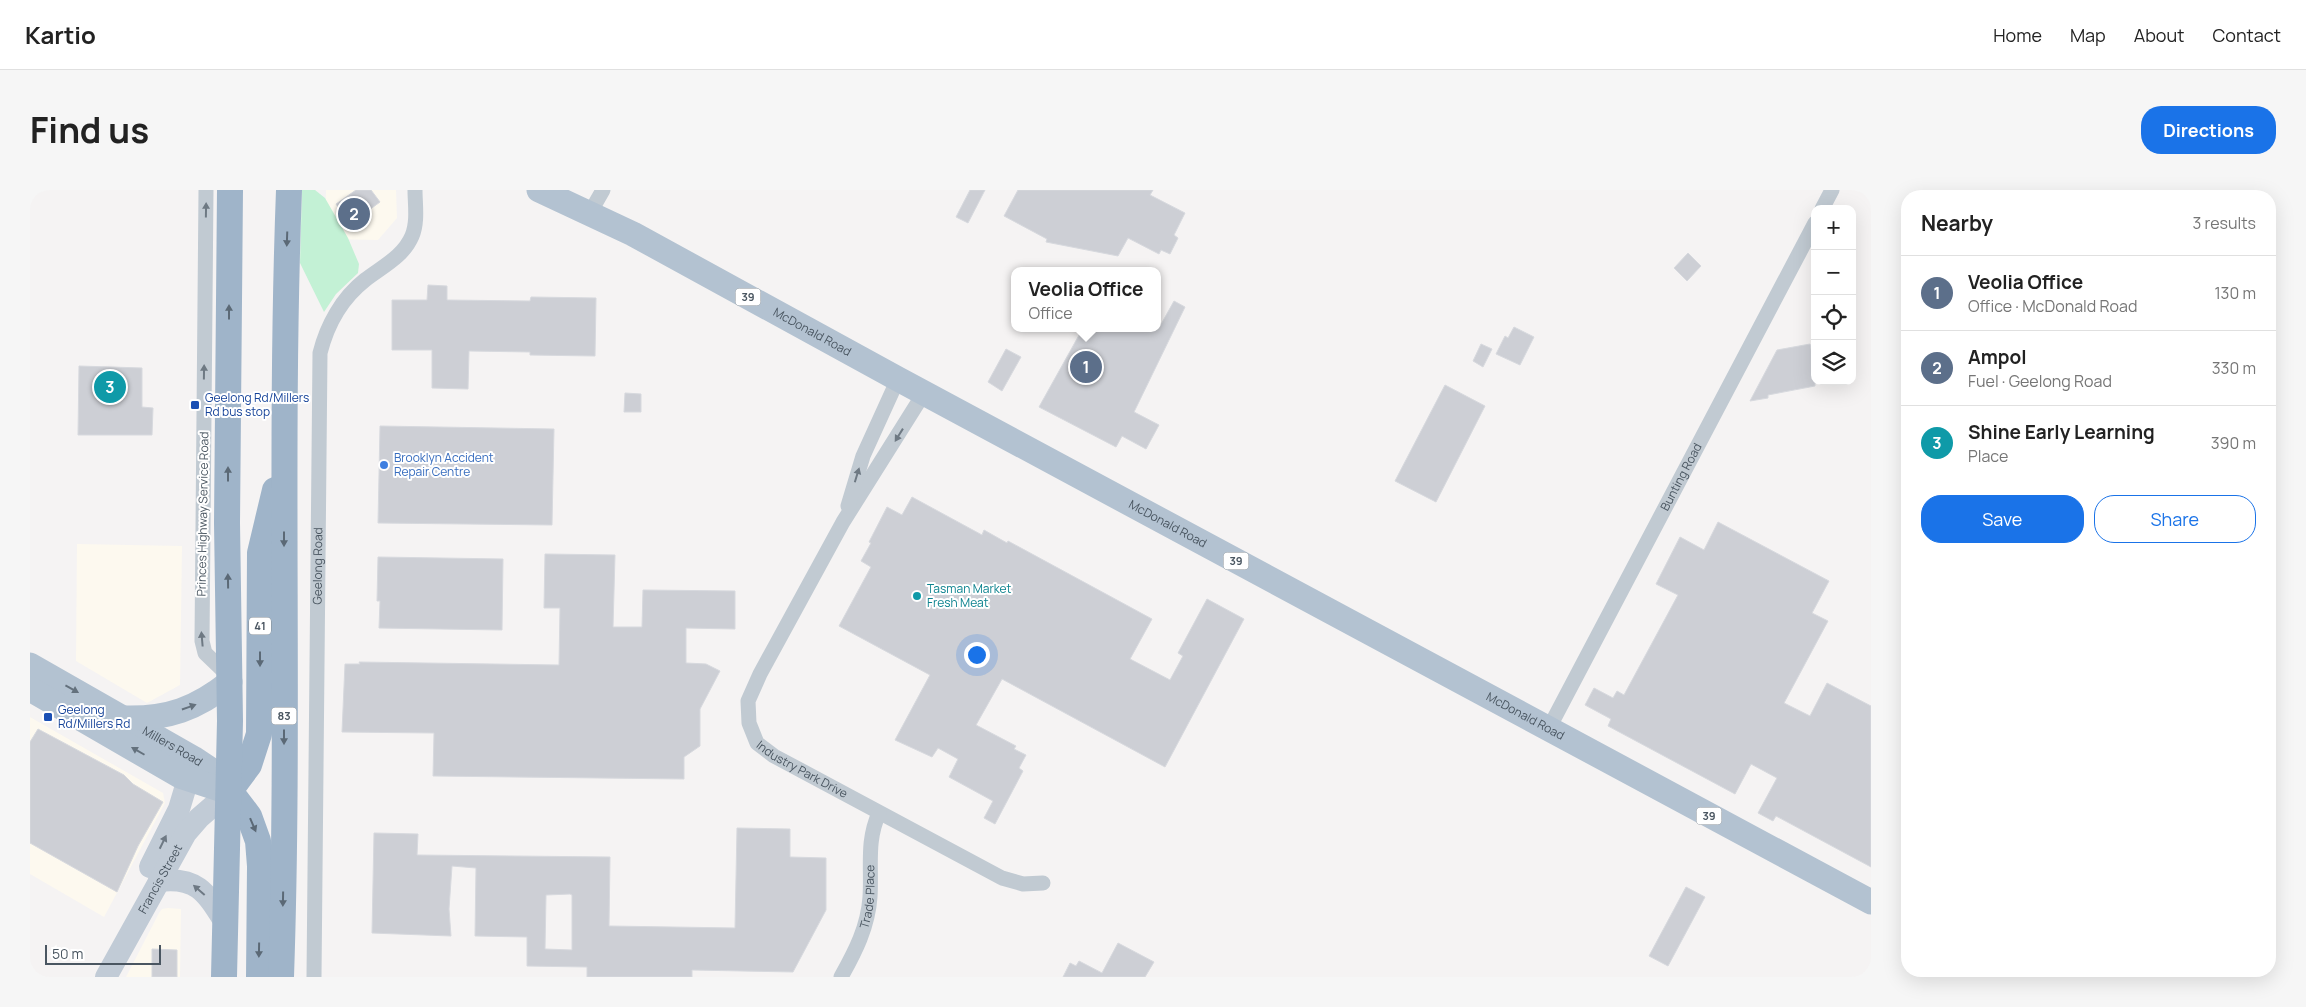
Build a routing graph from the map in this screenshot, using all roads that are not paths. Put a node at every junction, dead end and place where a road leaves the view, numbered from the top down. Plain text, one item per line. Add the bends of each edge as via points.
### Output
1 (206, 190) edge
2 (230, 190) edge
3 (289, 190) edge
4 (415, 190) edge
5 (539, 190) edge
6 (564, 190) edge
7 (1832, 190) edge
8 (1824, 205) edge
9 (597, 206) edge
10 (1811, 231) edge
11 (898, 379) junction
12 (924, 393) junction
13 (284, 455) junction
14 (843, 522) junction
15 (30, 665) edge
16 (230, 680) junction
17 (30, 688) edge
18 (119, 728) junction
19 (1548, 730) junction
20 (188, 779) junction
21 (229, 791) junction
22 (879, 813) junction
23 (159, 881) junction
24 (1044, 883) dead end
25 (1871, 902) edge
26 (134, 911) junction
27 (226, 924) junction
28 (89, 977) edge
29 (106, 977) edge
30 (224, 977) edge
31 (259, 977) edge
32 (281, 977) edge
33 (314, 977) edge
34 (841, 977) edge

16 -> 1 street, Princes Highway Service Road via 205,653 202,641
16 -> 2 highway via 227,514
3 -> 13 highway, 41
4 - 33 street, Geelong Road via 415,226 409,241 398,256 364,280 342,303 330,324 320,353
5 - 9 main road, McDonald Road / 39
6 - 9 main road, McDonald Road / 39
7 - 8 street
9 - 11 main road, McDonald Road / 39 via 642,238
10 - 19 street, Bunting Road
11 - 12 main road, McDonald Road / 39
14 -> 11 street, Industry Park Drive via 863,456
12 -> 14 street, Industry Park Drive
12 - 19 main road, McDonald Road / 39
13 -> 21 highway, 41 via 260,553 259,734 249,765
13 -> 32 highway, 83
14 - 22 street, Industry Park Drive via 760,674 748,701 749,722 757,744 774,756
15 -> 18 main road, Millers Road
18 -> 16 main road via 205,701
16 - 21 highway
17 - 18 main road, Millers Road
20 -> 18 main road, Millers Road
18 - 21 main road, Millers Road via 193,758 208,768
19 - 25 main road, McDonald Road / 39
20 - 21 main road, Millers Road
26 -> 20 main road via 177,813
21 - 23 main road, Francis Street via 186,833
21 - 27 highway
21 -> 31 highway via 249,816 258,841
22 - 24 street, Industry Park Drive via 1002,878 1023,884
22 - 34 street, Trade Place via 870,837 870,898 866,926
23 - 26 main road, Francis Street
27 -> 23 main road via 207,896 194,884 178,879
26 - 28 main road
26 - 29 main road, Francis Street
27 - 30 highway

